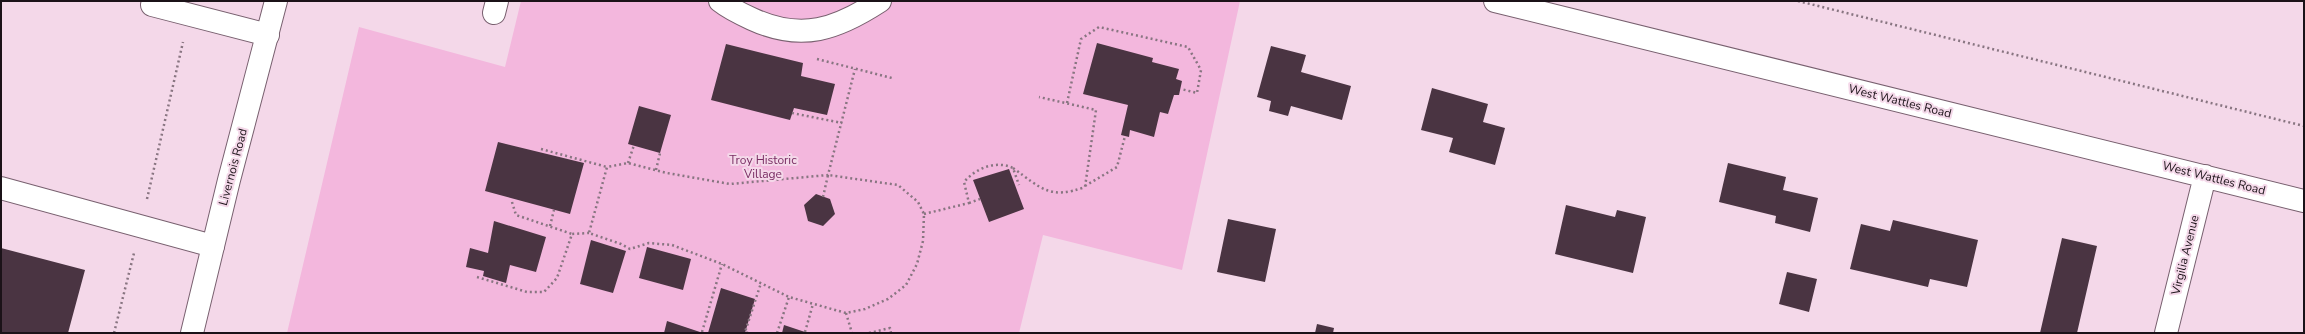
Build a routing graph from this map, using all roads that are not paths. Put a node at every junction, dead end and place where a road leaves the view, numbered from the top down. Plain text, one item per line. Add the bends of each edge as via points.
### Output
1 (276, 1) edge
2 (720, 1) edge
3 (880, 1) edge
4 (1495, 1) edge
5 (152, 6) dead end
6 (268, 35) junction
7 (2205, 176) junction
8 (1, 188) edge
9 (2304, 201) edge
10 (213, 246) junction
11 (192, 333) edge
12 (2166, 333) edge

1 - 6 street, Livernois Road
2 - 3 street via 760,23 782,30 806,32 833,27
4 - 7 street, West Wattles Road
5 - 6 street
6 - 10 street, Livernois Road
7 - 9 street, West Wattles Road
7 - 12 street, Virgilia Avenue
8 - 10 street
10 - 11 street, Livernois Road

